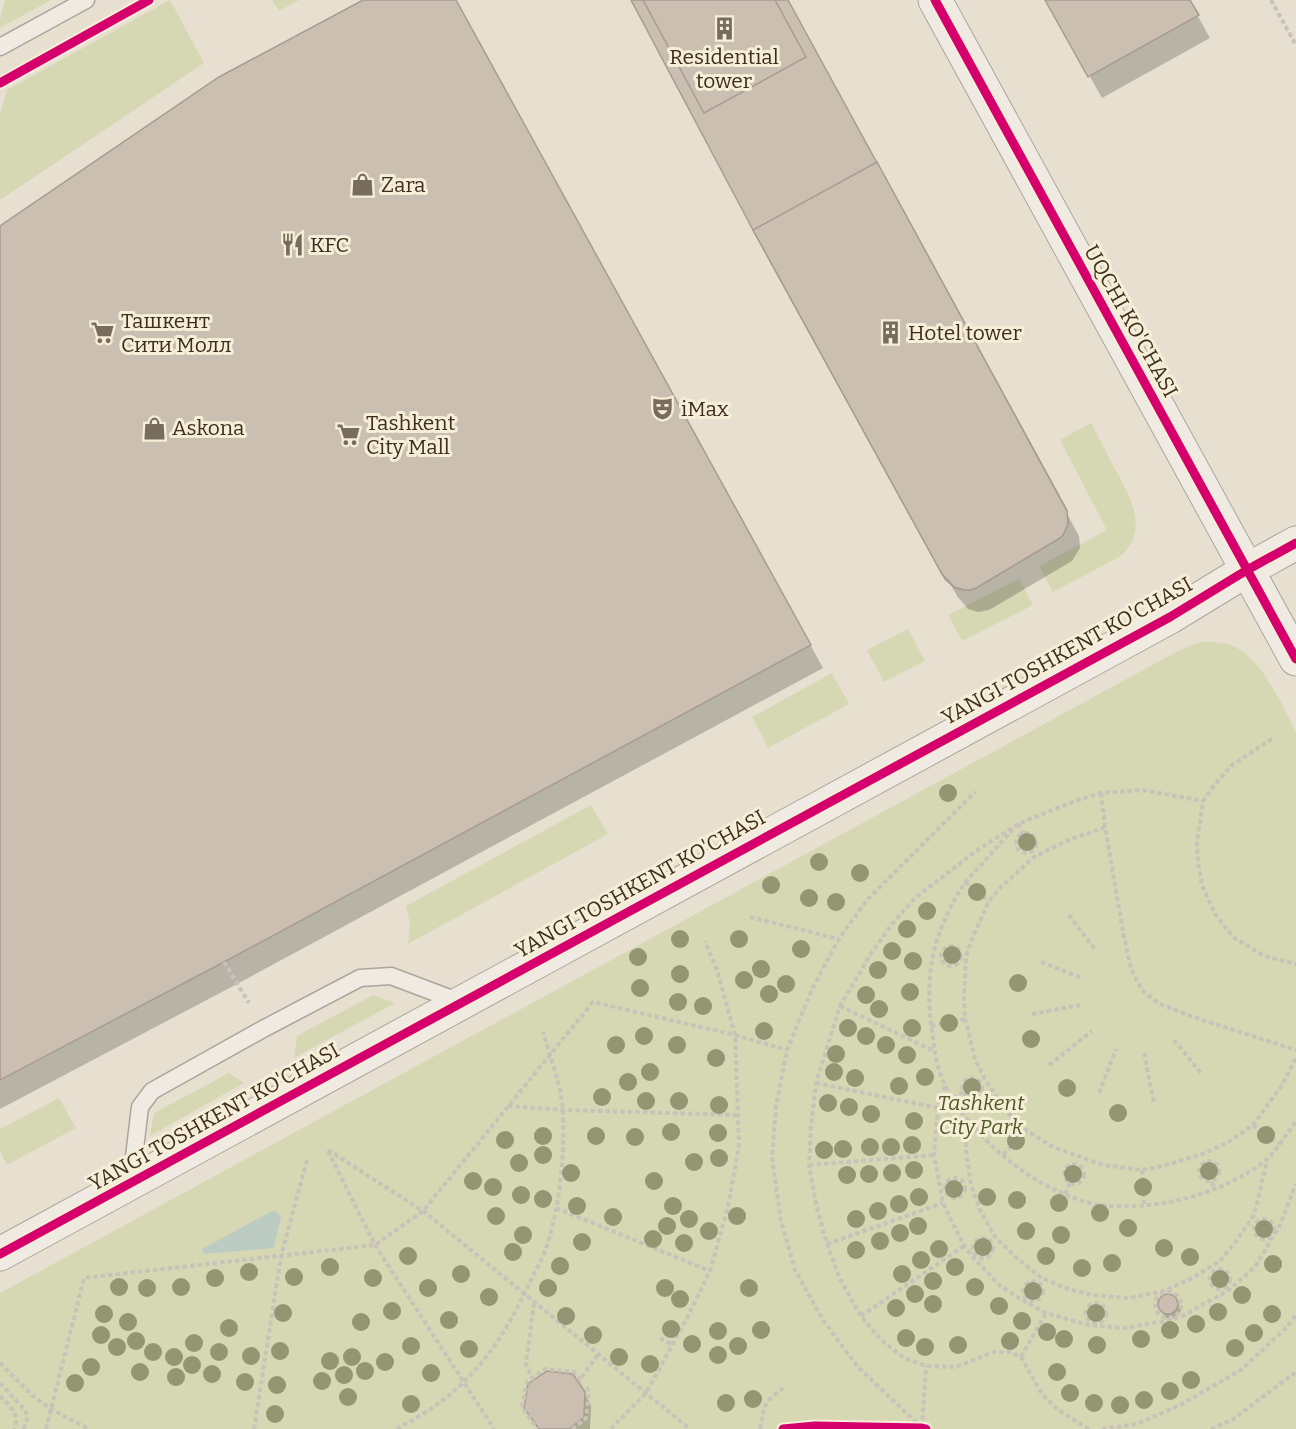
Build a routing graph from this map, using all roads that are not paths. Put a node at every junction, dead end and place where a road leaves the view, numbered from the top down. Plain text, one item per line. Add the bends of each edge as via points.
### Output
1 (86, 0) edge
2 (935, 0) edge
3 (0, 47) edge
4 (1296, 543) edge
5 (1247, 570) junction
6 (1296, 659) edge
7 (461, 1003) junction
8 (132, 1182) junction
9 (0, 1254) edge

1 - 3 lane
2 - 5 street, UQCHI KO'CHASI
4 - 5 street, YANGI TOSHKENT KO'CHASI
5 - 6 street, UQCHI KO'CHASI
5 - 7 street, YANGI TOSHKENT KO'CHASI via 1170,617
7 - 8 street, YANGI TOSHKENT KO'CHASI
7 - 8 lane via 391,976 360,978 263,1029 152,1091 140,1107
8 - 9 street, YANGI TOSHKENT KO'CHASI

